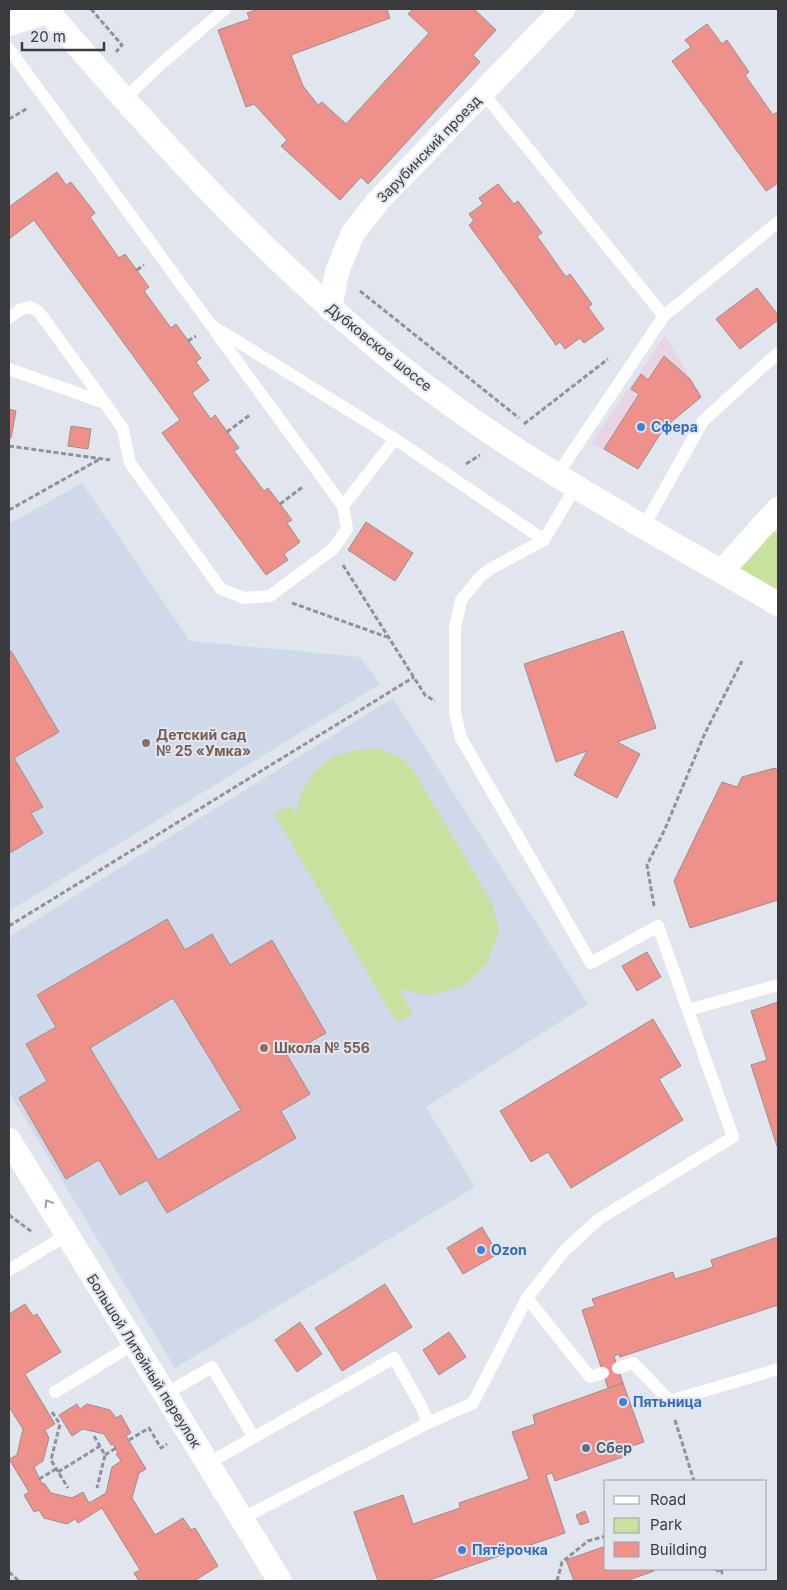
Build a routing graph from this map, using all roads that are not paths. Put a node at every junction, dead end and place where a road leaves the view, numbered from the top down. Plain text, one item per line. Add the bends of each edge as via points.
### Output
1 (226, 9) edge
2 (563, 9) edge
3 (47, 10) edge
4 (9, 24) edge
5 (9, 49) edge
6 (483, 93) junction
7 (124, 99) junction
8 (778, 222) edge
9 (330, 309) junction
10 (664, 316) junction
11 (9, 318) edge
12 (211, 325) junction
13 (778, 353) edge
14 (9, 369) edge
15 (105, 403) junction
16 (395, 438) junction
17 (567, 480) junction
18 (343, 506) junction
19 (778, 509) edge
20 (644, 526) junction
21 (544, 540) junction
22 (722, 571) junction
23 (778, 604) edge
24 (778, 984) edge
25 (688, 1010) junction
26 (9, 1140) edge
27 (59, 1240) junction
28 (9, 1270) edge
29 (527, 1298) junction
30 (134, 1344) junction
31 (618, 1368) dead end
32 (778, 1369) edge
33 (603, 1373) dead end
34 (55, 1392) road end
35 (165, 1394) junction
36 (428, 1424) junction
37 (253, 1436) junction
38 (208, 1464) junction
39 (241, 1519) junction
40 (280, 1581) edge

1 - 7 lane
2 - 6 street, Зарубинский проезд
3 - 4 street
3 - 7 street, Дубковское шоссе
5 - 12 lane
6 - 9 street, Зарубинский проезд via 378,201 353,232 337,272
6 - 10 lane
7 - 9 street, Дубковское шоссе via 224,206
8 - 10 lane
9 - 17 street, Дубковское шоссе via 404,369 484,427
10 - 17 lane
11 - 15 lane via 30,307 39,312
12 - 16 lane
12 - 18 lane
13 - 20 lane via 703,421
14 - 15 lane
15 - 18 lane via 123,429 130,463 221,588 244,598 270,596 333,549 347,529
16 - 18 lane
16 - 21 lane
17 - 20 street, Дубковское шоссе
17 - 21 lane
19 - 22 street
20 - 22 street, Дубковское шоссе
21 - 25 lane via 492,568 461,600 455,628 455,713 461,738 591,963 658,926
22 - 23 street, Дубковское шоссе
24 - 25 lane
25 - 29 lane via 733,1137 600,1219 564,1251
27 -> 26 street, Большой Литейный переулок
27 - 28 lane
27 - 30 street, Большой Литейный переулок
29 - 33 lane via 590,1377
29 - 36 lane via 472,1403
30 - 34 lane
30 - 35 street, Большой Литейный переулок
31 - 32 lane via 633,1363 670,1401
35 - 37 lane via 212,1368
35 - 38 street, Большой Литейный переулок
36 - 37 lane via 394,1358
36 - 39 lane
37 - 38 lane
38 - 39 street, Большой Литейный переулок
39 - 40 street, Большой Литейный переулок

